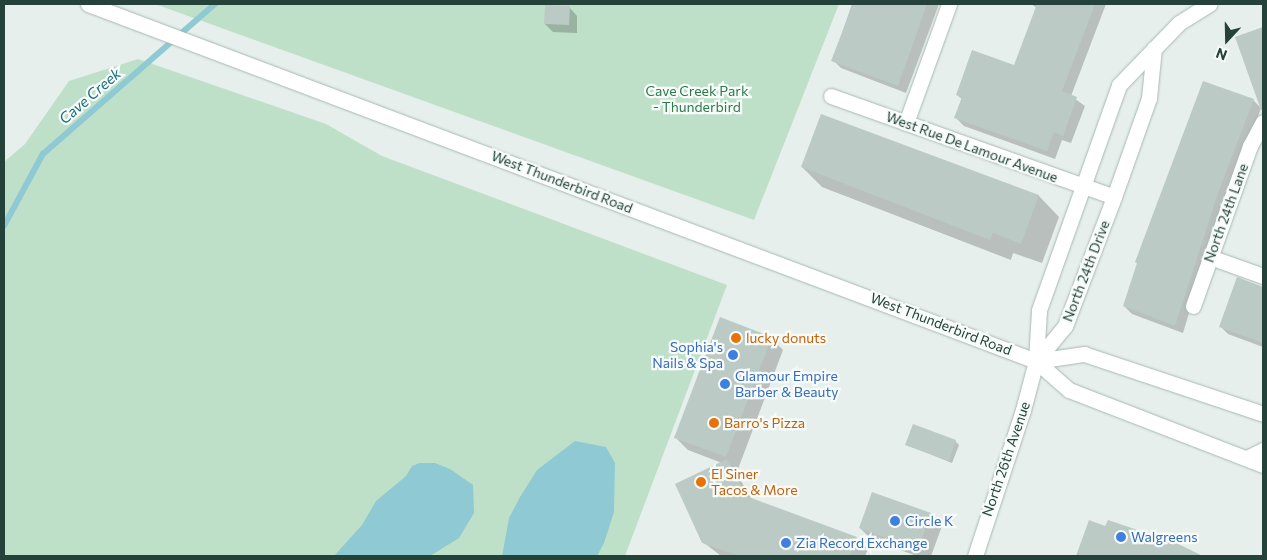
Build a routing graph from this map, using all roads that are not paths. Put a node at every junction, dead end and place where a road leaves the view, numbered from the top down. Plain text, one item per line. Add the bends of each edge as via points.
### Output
1 (88, 4) edge
2 (949, 4) edge
3 (1209, 4) edge
4 (1154, 48) junction
5 (831, 96) dead end
6 (1263, 122) edge
7 (906, 123) junction
8 (1083, 186) junction
9 (1114, 197) junction
10 (1210, 257) junction
11 (1263, 276) edge
12 (1193, 306) dead end
13 (1036, 361) junction
14 (1263, 414) edge
15 (1263, 450) edge
16 (1246, 458) junction
17 (1263, 464) edge
18 (975, 556) edge

1 - 13 street, West Thunderbird Road via 228,54
2 - 7 street
3 - 4 street, North 24th Drive via 1178,23
4 - 8 street, North 24th Drive via 1119,85
4 - 9 street, North 24th Drive via 1149,98
5 - 7 street, West Rue De Lamour Avenue
6 - 10 street, North 24th Lane via 1250,146
7 - 8 street, West Rue De Lamour Avenue
8 - 9 street, West Rue De Lamour Avenue
8 - 13 street, North 24th Drive via 1039,310
9 - 13 street, North 24th Drive via 1065,326
10 - 11 street
10 - 12 street, North 24th Lane
13 - 14 street, West Thunderbird Road via 1084,354
13 - 16 street, West Thunderbird Road via 1069,390
13 - 18 street, North 26th Avenue
15 - 16 street
16 - 17 street, West Thunderbird Road

